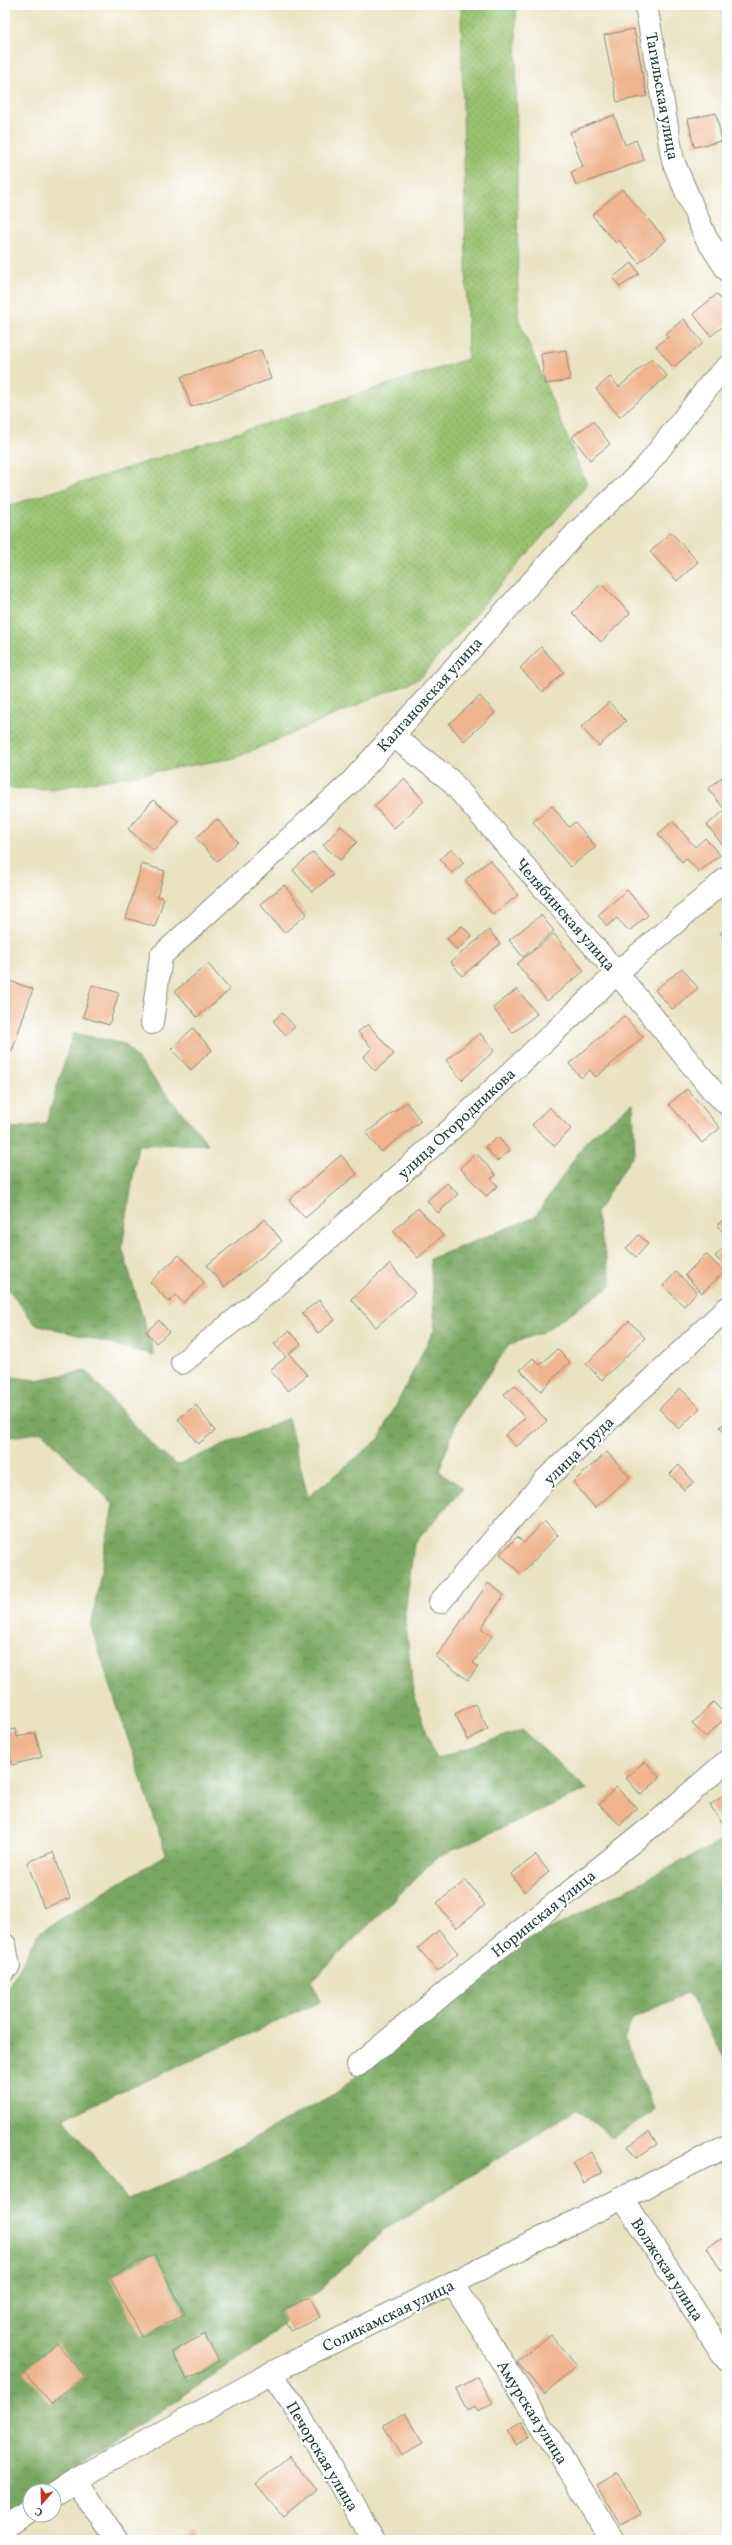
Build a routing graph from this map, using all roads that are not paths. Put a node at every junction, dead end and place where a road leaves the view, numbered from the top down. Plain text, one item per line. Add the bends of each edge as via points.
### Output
1 (646, 5) edge
2 (727, 270) edge
3 (727, 367) edge
4 (392, 735) junction
5 (727, 878) edge
6 (617, 973) junction
7 (152, 1023) dead end
8 (727, 1104) edge
9 (727, 1308) edge
10 (182, 1363) dead end
11 (440, 1602) dead end
12 (727, 1761) edge
13 (5, 1945) edge
14 (5, 1970) edge
15 (358, 2065) dead end
16 (727, 2146) edge
17 (622, 2197) junction
18 (453, 2283) junction
19 (727, 2361) edge
20 (271, 2373) junction
21 (75, 2480) junction
22 (62, 2489) edge
23 (22, 2515) edge
24 (5, 2526) edge
25 (117, 2540) edge
26 (374, 2540) edge
27 (613, 2540) edge

1 - 2 street, Тагильская улица via 673,161 706,238
3 - 4 street, Калгановская улица via 711,383 646,468 575,534
4 - 6 street, Челябинская улица via 450,780
4 - 7 street, Калгановская улица via 351,782 161,956
5 - 6 street, улица Огородникова
6 - 8 street, Челябинская улица via 713,1091
6 - 10 street, улица Огородникова via 449,1131 275,1287
9 - 11 street, улица Труда via 545,1480
12 - 15 street, Норинская улица via 656,1823
13 - 14 street via 9,1966
16 - 17 street, Соликамская улица
17 - 18 street, Соликамская улица
17 - 19 street, Волжская улица
18 - 20 street, Соликамская улица
18 - 27 street, Амурская улица
20 - 21 street, Соликамская улица
20 - 26 street, Печорская улица via 297,2410
21 - 22 street, Соликамская улица
21 - 25 street
23 - 24 street

